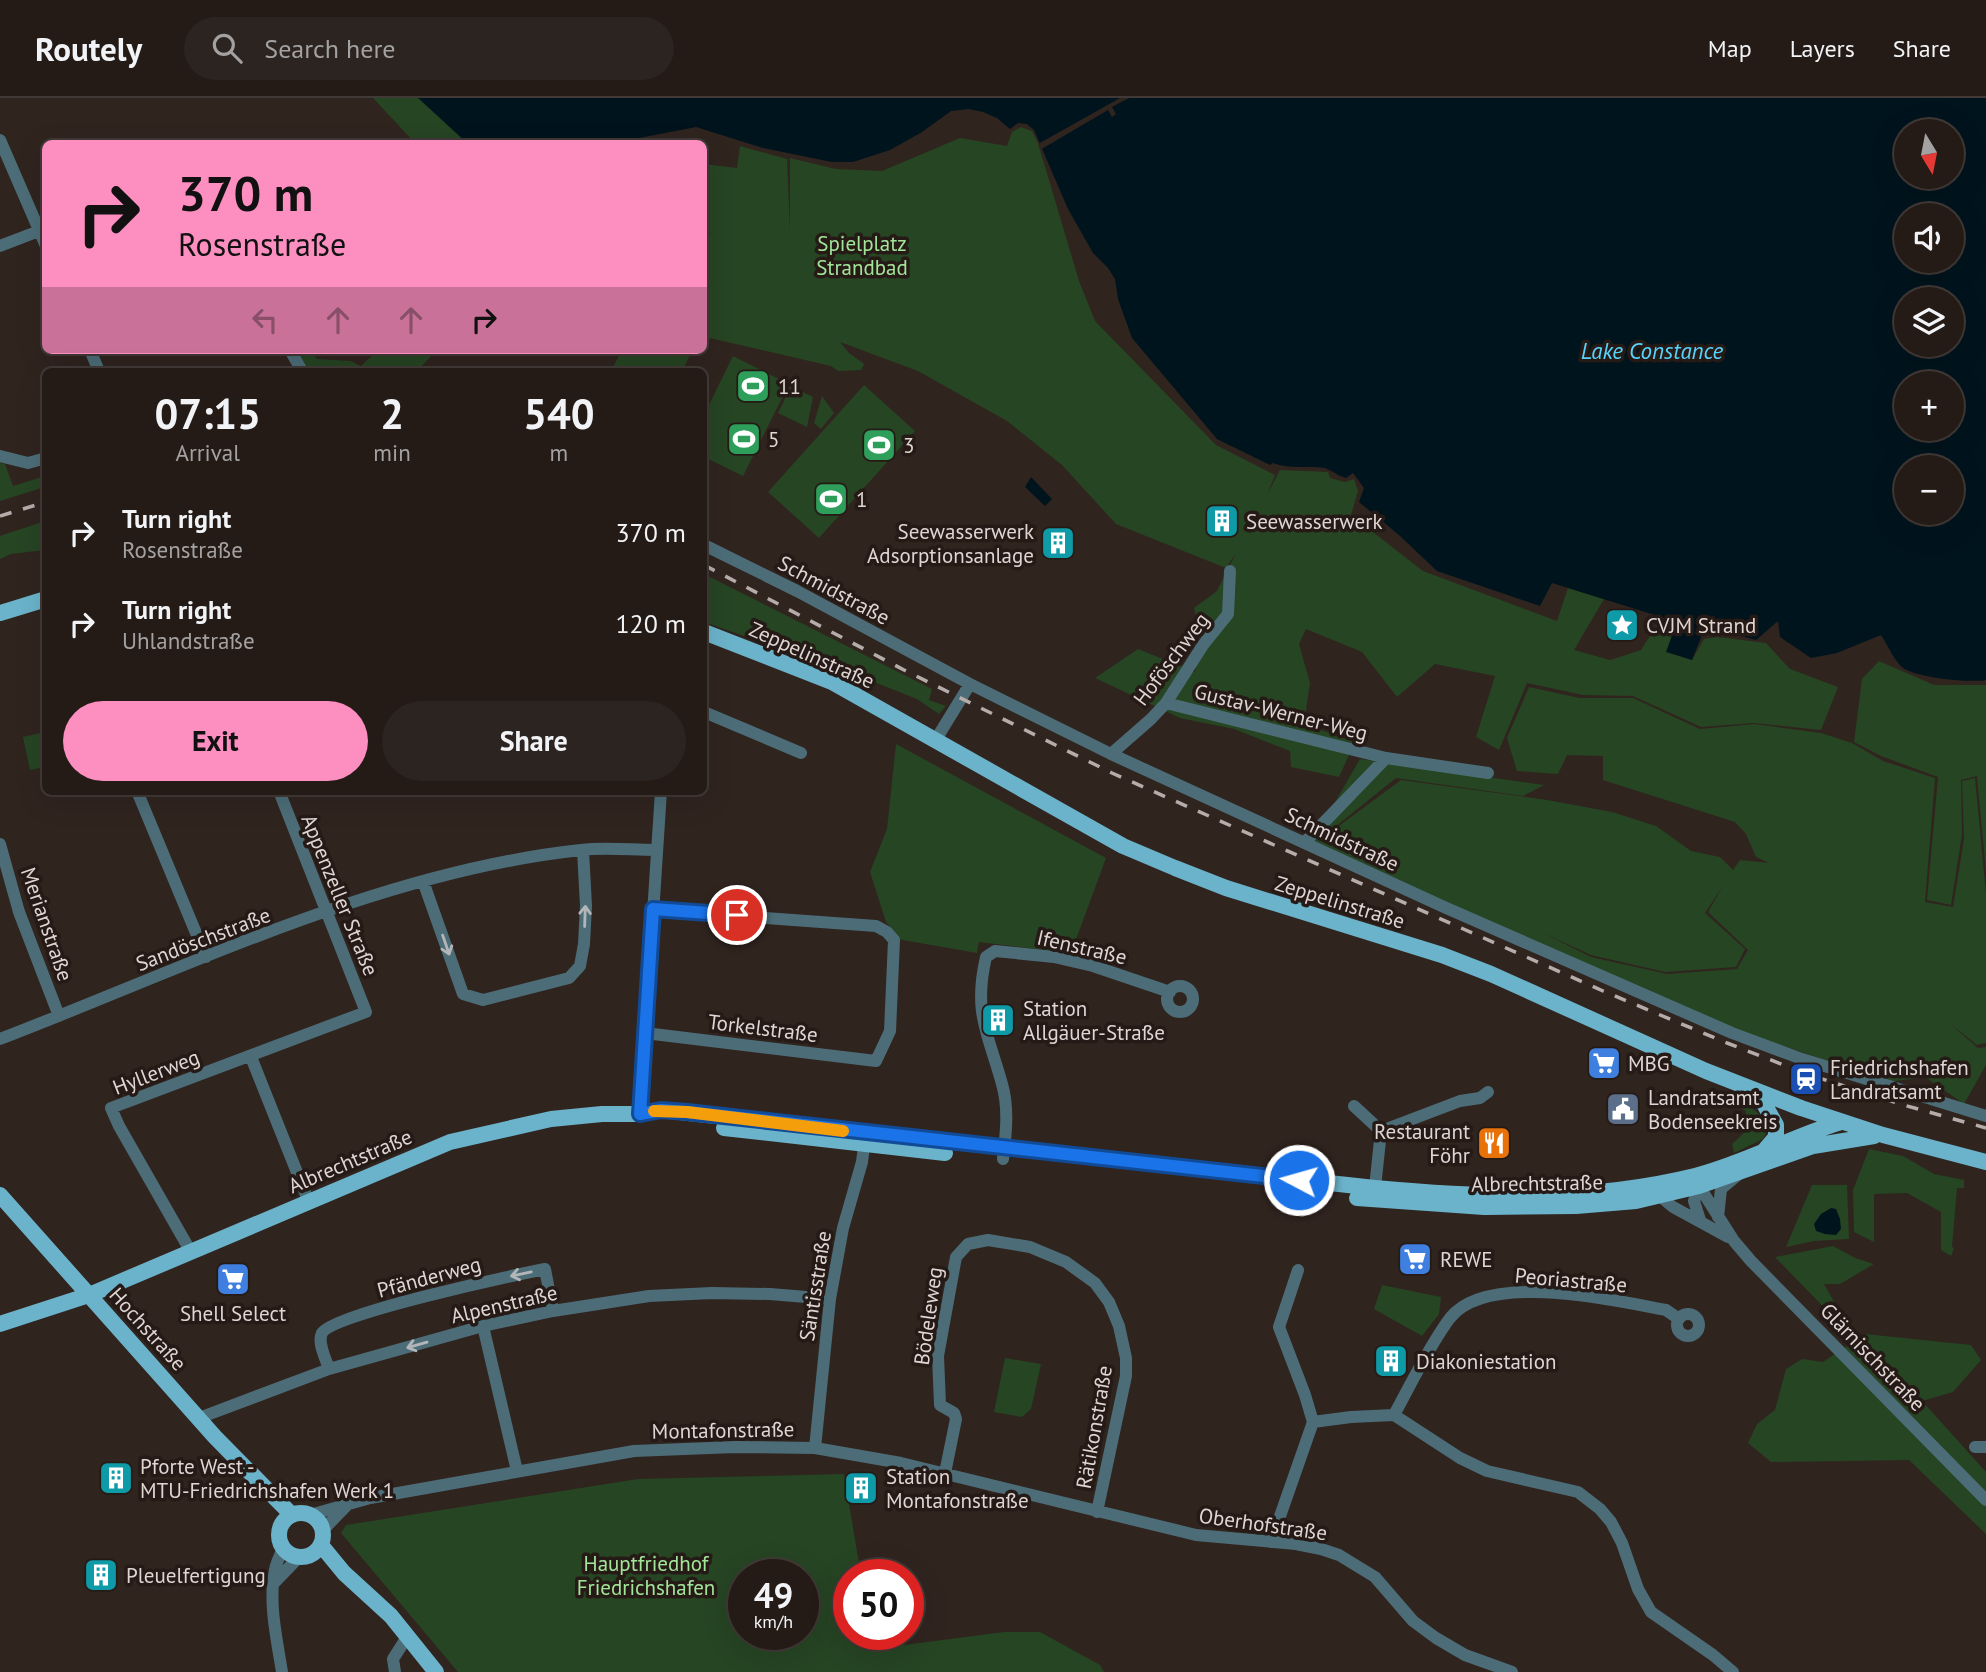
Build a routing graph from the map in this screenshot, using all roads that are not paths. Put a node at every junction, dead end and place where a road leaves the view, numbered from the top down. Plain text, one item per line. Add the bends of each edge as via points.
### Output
1 (0, 140) edge
2 (40, 216) edge
3 (39, 231) junction
4 (42, 237) edge
5 (0, 246) edge
6 (0, 456) edge
7 (42, 459) edge
8 (707, 546) edge
9 (1230, 571) dead end
10 (42, 600) edge
11 (0, 613) edge
12 (707, 633) edge
13 (970, 684) junction
14 (1166, 703) junction
15 (707, 713) edge
16 (935, 741) junction
17 (801, 753) dead end
18 (1111, 754) junction
19 (1386, 758) junction
20 (1488, 773) dead end
21 (139, 795) edge
22 (281, 795) edge
23 (661, 795) edge
24 (1305, 842) junction
25 (0, 844) edge
26 (655, 849) junction
27 (583, 850) junction
28 (423, 881) junction
29 (653, 909) junction
30 (326, 912) junction
31 (206, 957) junction
32 (1170, 992) dead end
33 (366, 1012) joint
34 (59, 1016) junction
35 (645, 1033) junction
36 (0, 1039) edge
37 (251, 1056) junction
38 (1488, 1092) dead end
39 (1758, 1093) junction
40 (1354, 1106) dead end
41 (640, 1114) junction
42 (1986, 1116) edge
43 (1841, 1122) junction
44 (1381, 1131) junction
45 (1883, 1135) junction
46 (865, 1139) junction
47 (1762, 1153) junction
48 (1004, 1154) junction
49 (1986, 1161) edge
50 (1739, 1174) junction
51 (1698, 1181) junction
52 (1374, 1194) junction
53 (0, 1195) edge
54 (1661, 1196) junction
55 (308, 1200) junction
56 (1718, 1217) junction
57 (1700, 1220) junction
58 (1734, 1241) junction
59 (968, 1244) joint
60 (191, 1252) junction
61 (1298, 1270) dead end
62 (89, 1295) junction
63 (830, 1299) junction
64 (553, 1311) junction
65 (1679, 1319) dead end
66 (0, 1324) edge
67 (483, 1326) junction
68 (328, 1369) junction
69 (1394, 1415) junction
70 (199, 1418) junction
71 (1313, 1422) junction
72 (816, 1448) junction
73 (517, 1471) junction
74 (945, 1473) junction
75 (265, 1489) junction
76 (1986, 1500) edge
77 (348, 1504) junction
78 (1097, 1512) junction
79 (292, 1515) junction
80 (310, 1515) junction
81 (280, 1528) junction
82 (322, 1537) junction
83 (1271, 1542) junction
84 (283, 1549) junction
85 (304, 1557) junction
86 (344, 1573) junction
87 (273, 1584) junction
88 (407, 1637) junction
89 (282, 1672) edge
90 (395, 1672) edge
91 (436, 1672) edge
92 (1512, 1672) edge
93 (1733, 1672) edge

1 - 2 street
2 - 3 street
3 - 4 street
3 - 5 street
6 - 7 street via 28,463
8 - 13 street, Schmidstraße
9 - 14 street, Hoföschweg via 1228,614
10 - 11 main road
12 - 16 main road, Zeppelinstraße via 832,682
13 - 16 street
13 - 18 street, Schmidstraße
14 - 18 street, Hoföschweg
14 - 19 street, Gustav-Werner-Weg
15 - 17 street
16 - 39 main road, Zeppelinstraße via 1123,846 1226,888 1491,974
18 - 24 street, Schmidstraße
19 - 20 street, Gustav-Werner-Weg
19 - 24 street, Gustav-Werner-Weg
21 - 31 street
22 - 30 street, Appenzeller Straße
23 - 26 street
24 - 42 street, Schmidstraße via 1732,1033
25 - 34 street, Merianstraße via 19,912
26 - 27 street, Sandöschstraße
26 - 29 street
27 - 28 street, Sandöschstraße via 512,860
28 -> 27 street via 463,994 483,1000 569,978 580,966 586,906
28 - 30 street, Sandöschstraße
29 - 35 street
29 - 35 street, Torkelstraße via 876,926 894,940 890,1031 876,1060
30 - 31 street, Sandöschstraße
30 - 33 street, Appenzeller Straße
31 - 34 street, Sandöschstraße
32 - 48 street, Ifenstraße via 1054,957 995,951 986,957 979,996 1007,1111
33 - 37 street, Hyllerweg
34 - 36 street, Sandöschstraße
35 - 41 street
37 - 55 street
37 - 60 street, Hyllerweg via 111,1108
38 - 44 street
39 - 43 main road, Zeppelinstraße
39 - 47 main road via 1776,1125 1776,1137
40 - 44 street
41 - 46 main road, Albrechtstraße via 654,1120
41 - 55 main road, Albrechtstraße via 551,1119 498,1129 450,1142
43 - 45 main road, Zeppelinstraße
43 - 47 main road, Albrechtstraße
44 - 52 street
45 - 49 main road, Zeppelinstraße
45 - 50 main road, Albrechtstraße via 1813,1146
46 - 48 main road, Albrechtstraße
46 - 63 street, Säntisstraße
47 - 51 main road, Albrechtstraße
48 - 52 main road, Albrechtstraße
50 - 51 main road, Albrechtstraße
50 - 56 street via 1721,1189
51 - 52 main road, Albrechtstraße via 1566,1196
51 - 54 main road, Albrechtstraße
51 - 56 street, Glärnischstraße
51 - 57 street via 1694,1200
52 - 54 main road, Albrechtstraße via 1483,1208 1544,1208
53 - 62 main road, Hochstraße
54 - 57 street, Glärnischstraße
55 - 60 main road, Albrechtstraße
56 - 58 street, Glärnischstraße
57 - 58 street, Glärnischstraße
58 - 76 street, Glärnischstraße
59 - 74 street, Bödeleweg via 956,1257 938,1356 940,1405 956,1419
59 - 78 street, Rätikonstraße via 988,1240 1030,1247 1066,1262 1095,1283 1109,1303 1119,1326 1126,1376
60 - 62 main road, Albrechtstraße
61 - 71 street via 1279,1327
62 - 66 main road, Albrechtstraße
62 - 70 main road, Hochstraße
63 - 64 street, Alpenstraße via 687,1294
63 - 72 street, Säntisstraße
64 - 67 street, Alpenstraße
64 -> 68 street, Pfänderweg via 545,1269 460,1287 326,1329 320,1342
65 - 69 street, Peoriastraße via 1666,1310 1570,1295 1495,1293 1473,1300 1451,1317
67 -> 68 street, Alpenstraße
67 - 73 street
68 - 70 street, Alpenstraße
69 - 71 street
69 - 93 street via 1487,1471 1578,1492 1600,1508 1622,1543 1651,1612
70 - 75 main road, Hochstraße
71 - 83 street
72 - 73 street, Montafonstraße via 634,1451
72 - 74 street, Montafonstraße
73 - 77 street, Montafonstraße
74 - 78 street, Montafonstraße
75 - 79 main road, Hochstraße
75 - 81 main road, Hochstraße
77 - 80 street, Montafonstraße
77 - 82 street
78 - 83 street, Oberhofstraße via 1196,1535
79 - 80 main road
79 - 81 main road
80 - 82 main road via 317,1519
81 - 84 main road
82 - 85 main road
82 - 86 main road
83 - 92 street, Oberhofstraße via 1339,1555 1375,1577 1413,1621 1436,1638 1465,1655
84 - 85 main road
84 - 87 street
85 - 86 main road
85 - 87 street
86 - 88 main road
87 - 89 street
88 - 90 street via 393,1659
88 - 91 main road

